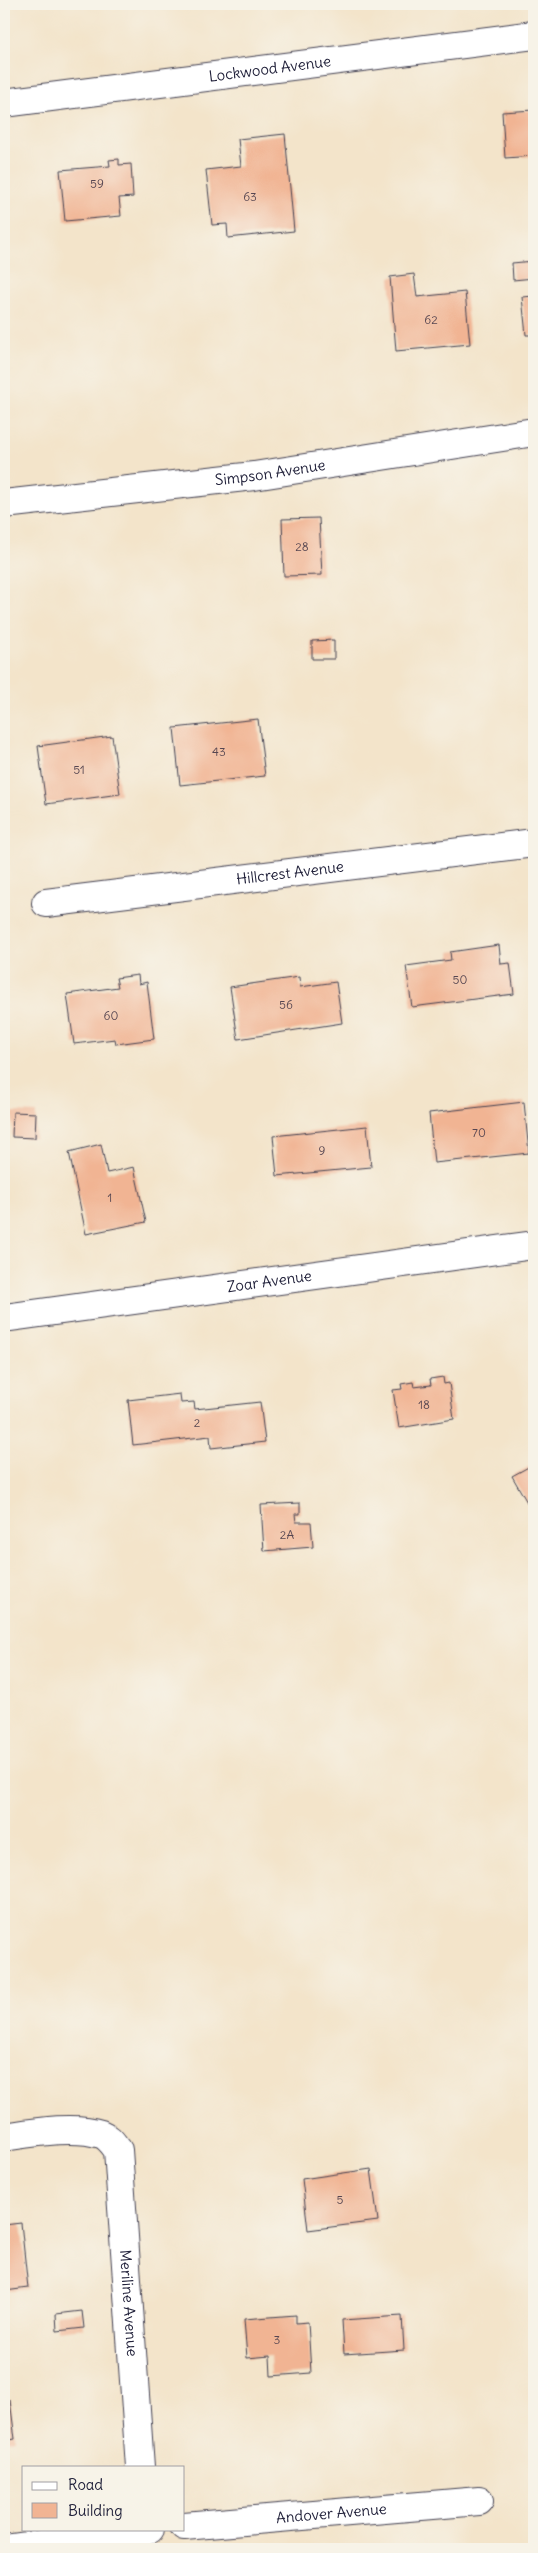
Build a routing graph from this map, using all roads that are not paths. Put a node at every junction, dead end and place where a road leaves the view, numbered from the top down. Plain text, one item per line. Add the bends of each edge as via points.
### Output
1 (534, 35) edge
2 (4, 102) edge
3 (534, 432) edge
4 (4, 504) edge
5 (534, 843) edge
6 (46, 902) dead end
7 (534, 1245) edge
8 (4, 1318) edge
9 (4, 2137) edge
10 (140, 2466) edge
11 (479, 2500) dead end
12 (185, 2526) edge
13 (143, 2530) edge
14 (4, 2549) edge

1 - 2 street, Lockwood Avenue
3 - 4 street, Simpson Avenue via 254,476
5 - 6 street, Hillcrest Avenue
7 - 8 street, Zoar Avenue
9 - 10 street, Meriline Avenue via 43,2132 101,2134 118,2150
11 - 12 street, Andover Avenue
13 - 14 street

